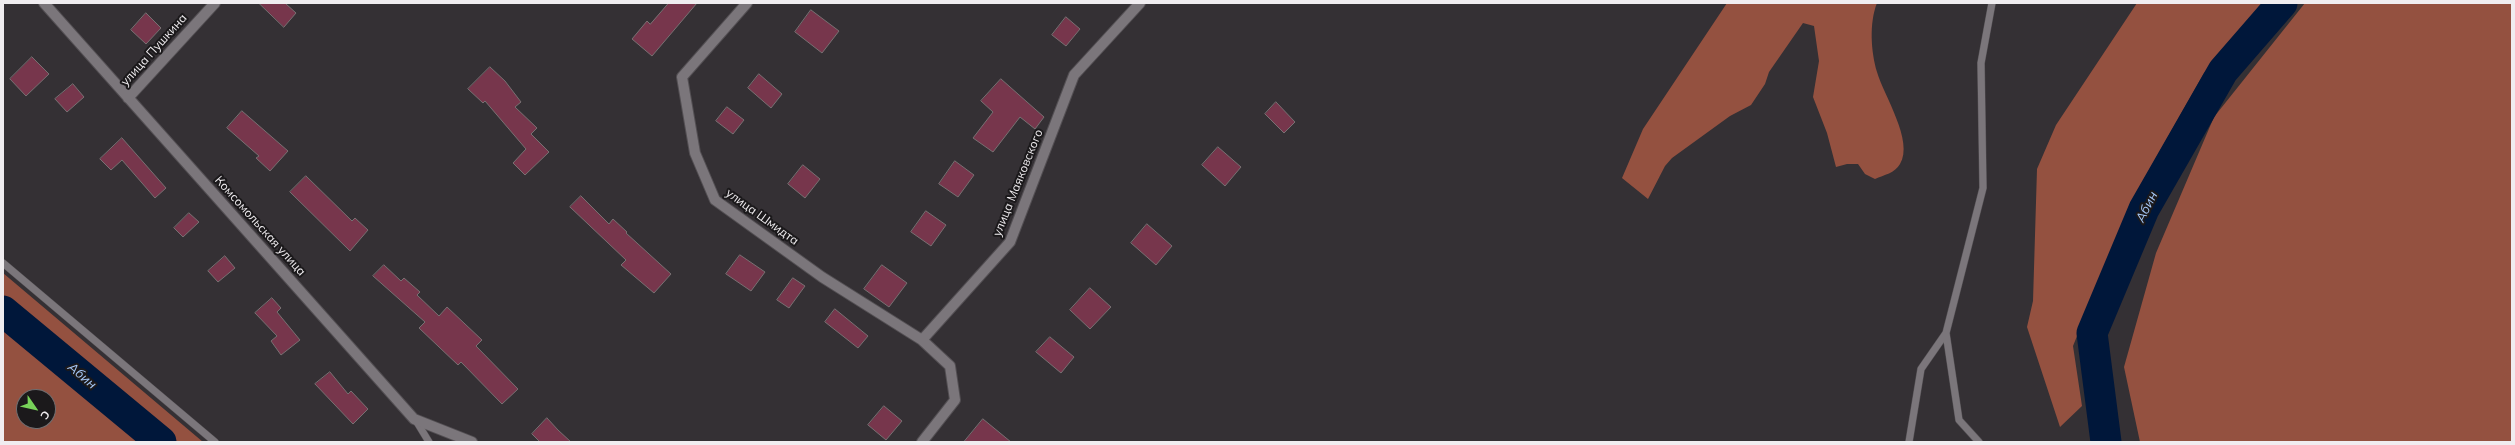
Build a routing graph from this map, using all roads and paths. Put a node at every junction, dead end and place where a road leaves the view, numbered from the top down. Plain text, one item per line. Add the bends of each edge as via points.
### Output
1 (44, 3) edge
2 (215, 3) edge
3 (747, 3) edge
4 (1140, 3) edge
5 (1992, 3) edge
6 (128, 98) junction
7 (3, 263) edge
8 (1946, 334) junction
9 (922, 340) junction
10 (414, 419) junction
11 (215, 442) edge
12 (429, 442) edge
13 (472, 442) edge
14 (922, 442) edge
15 (1909, 442) edge
16 (1979, 442) edge

1 - 6 street, Комсомольская улица
2 - 6 street, улица Пушкина
3 - 9 street, улица Шмидта via 682,77 695,152 715,200 822,277
4 - 9 street, улица Маяковского via 1074,75 1010,242
5 - 8 lane via 1981,63 1983,188
6 - 10 street, Комсомольская улица
7 - 11 lane
8 - 15 lane via 1922,369
8 - 16 lane via 1959,420
9 - 14 street via 950,366 955,400
10 - 12 lane
10 - 13 street, Комсомольская улица

